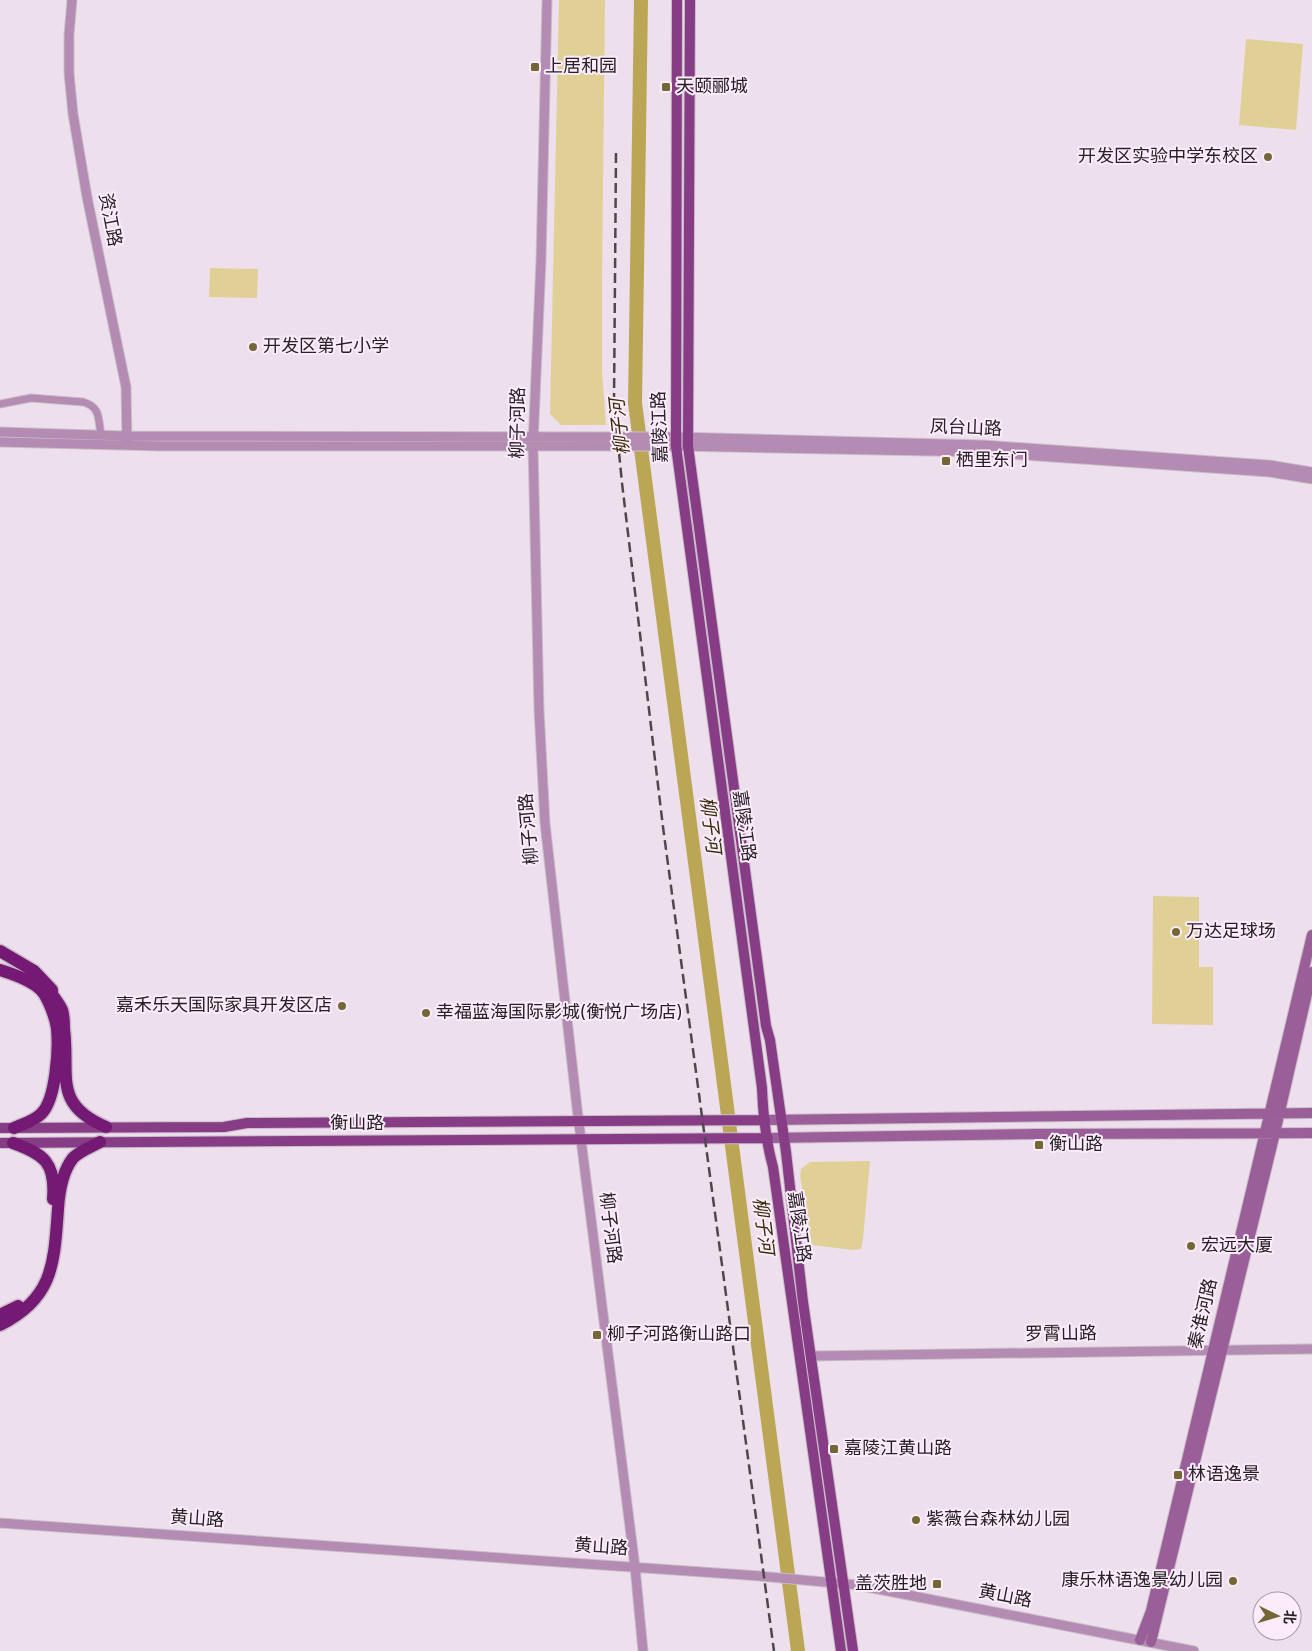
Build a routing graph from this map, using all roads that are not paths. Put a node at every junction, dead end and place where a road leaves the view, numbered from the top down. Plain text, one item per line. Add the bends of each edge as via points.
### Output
1 (72, 0) edge
2 (547, 0) edge
3 (677, 0) edge
4 (690, 0) edge
5 (0, 404) edge
6 (0, 432) edge
7 (101, 435) junction
8 (127, 440) junction
9 (534, 441) junction
10 (0, 442) edge
11 (676, 442) junction
12 (688, 442) junction
13 (1312, 472) edge
14 (1312, 479) edge
15 (1312, 935) edge
16 (0, 951) edge
17 (0, 970) edge
18 (1312, 972) edge
19 (1312, 1113) edge
20 (1274, 1114) junction
21 (780, 1119) junction
22 (765, 1120) junction
23 (579, 1122) junction
24 (106, 1127) junction
25 (0, 1128) edge
26 (14, 1128) junction
27 (1270, 1133) junction
28 (1312, 1133) edge
29 (768, 1138) junction
30 (582, 1139) junction
31 (783, 1139) junction
32 (100, 1142) junction
33 (6, 1143) edge
34 (7, 1315) edge
35 (0, 1325) edge
36 (1312, 1349) edge
37 (1217, 1350) junction
38 (811, 1356) junction
39 (0, 1523) edge
40 (635, 1567) junction
41 (833, 1583) junction
42 (844, 1584) junction
43 (1140, 1640) junction
44 (1151, 1642) junction
45 (643, 1651) edge
46 (841, 1651) edge
47 (853, 1651) edge
48 (1194, 1651) edge

1 - 8 street, 资江路 via 69,72 73,114 126,387
2 - 9 street, 柳子河路
3 - 11 main road, 嘉陵江路
4 - 12 main road, 嘉陵江路
5 - 7 street via 31,398 92,404 97,411
6 - 7 street
7 - 8 street
8 - 9 street, 凤台山路
8 - 10 street
9 - 11 street, 凤台山路
9 - 23 street, 柳子河路 via 539,710 545,823
11 - 12 street, 凤台山路
11 - 22 main road, 嘉陵江路
12 - 13 street, 凤台山路 via 983,445 1269,465
12 - 14 street, 凤台山路 via 982,452 1269,472
12 - 21 main road, 嘉陵江路
15 - 20 main road, 秦淮河路
16 - 24 highway via 34,971 52,990 62,1011 69,1095 86,1117
17 - 26 highway via 42,990 57,1028 50,1102 41,1114
18 - 20 main road, 秦淮河路
19 - 20 main road
20 - 21 main road
20 - 27 main road, 秦淮河路
21 - 22 main road
21 - 31 main road, 嘉陵江路
22 - 23 main road
22 - 29 main road, 嘉陵江路
23 - 24 main road via 247,1123
23 - 30 street, 柳子河路
24 - 26 main road
25 - 26 main road
27 - 28 main road
27 - 31 main road
27 - 37 main road, 秦淮河路
29 - 30 main road, 衡山路
29 - 31 main road
29 - 41 main road, 嘉陵江路
30 - 32 main road, 衡山路
30 - 40 street, 柳子河路
31 - 38 main road, 嘉陵江路
32 - 33 main road, 衡山路
32 - 34 highway via 73,1158 68,1169 58,1196 55,1254 50,1274 30,1306
33 - 34 highway via 44,1158 54,1188 47,1265 36,1288
34 - 35 highway
36 - 37 street, 罗霄山路
37 - 38 street, 罗霄山路
37 - 43 main road, 秦淮河路 via 1206,1382 1153,1601
37 - 44 main road, 秦淮河路
38 - 42 main road, 嘉陵江路
39 - 40 street, 黄山路
40 - 41 street, 黄山路
40 - 45 street, 柳子河路
41 - 42 street, 黄山路
41 - 46 main road, 嘉陵江路
42 - 43 street, 黄山路
42 - 47 main road, 嘉陵江路
43 - 44 street, 黄山路
44 - 48 street, 黄山路

